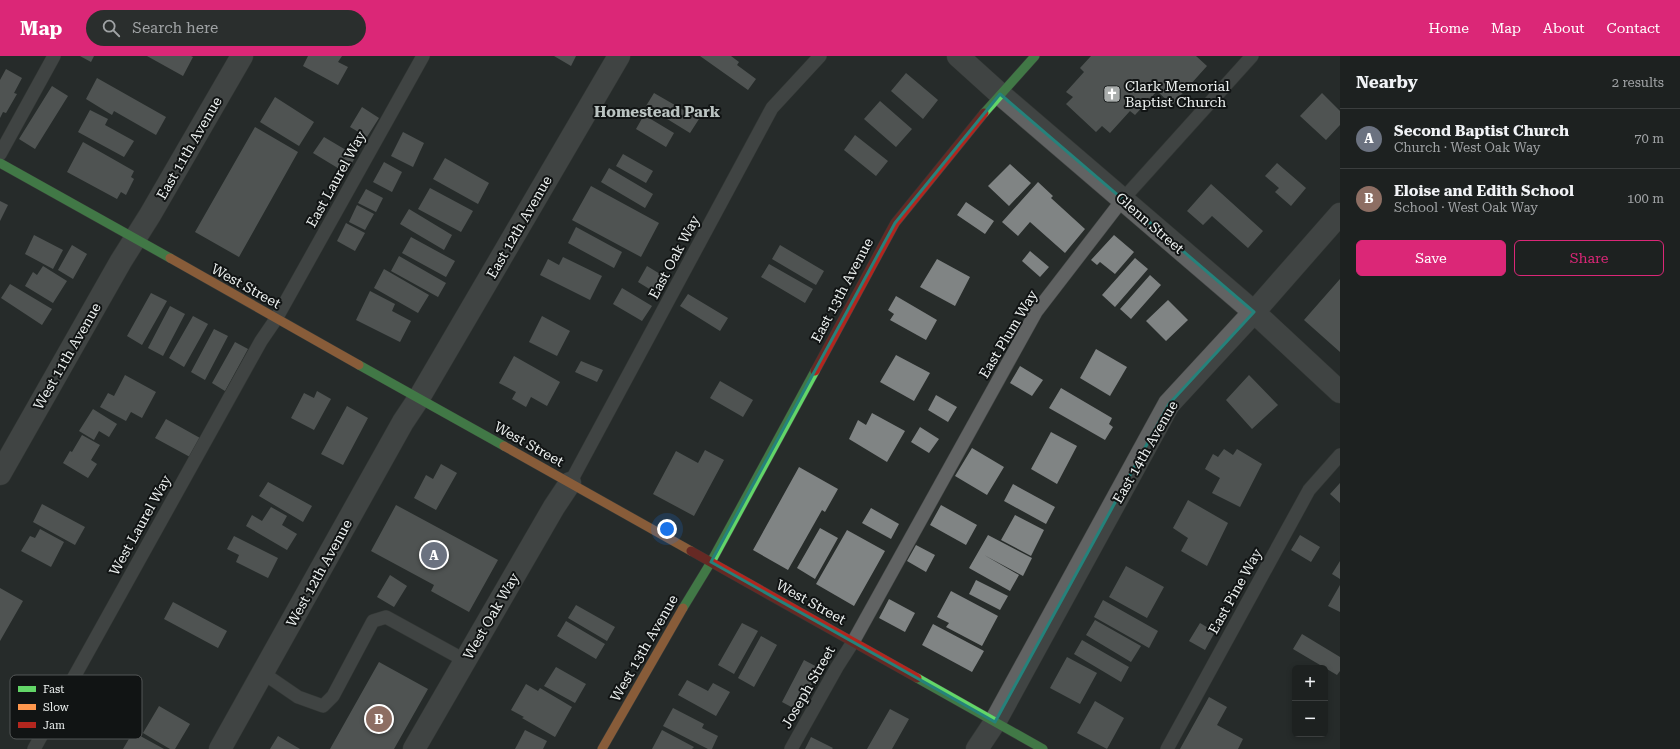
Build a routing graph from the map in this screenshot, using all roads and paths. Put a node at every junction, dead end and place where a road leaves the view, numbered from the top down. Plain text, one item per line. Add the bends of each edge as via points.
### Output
1 (54, 56) edge
2 (242, 56) edge
3 (423, 56) edge
4 (619, 56) edge
5 (820, 56) edge
6 (958, 56) edge
7 (1035, 56) edge
8 (1252, 56) edge
9 (1000, 94) junction
10 (0, 154) edge
11 (0, 163) edge
12 (1123, 199) junction
13 (1340, 214) edge
14 (135, 239) junction
15 (1254, 312) junction
16 (276, 318) junction
17 (1340, 392) edge
18 (419, 398) junction
19 (1340, 455) edge
20 (0, 474) edge
21 (570, 483) junction
22 (711, 562) junction
23 (853, 642) junction
24 (466, 661) junction
25 (263, 674) junction
26 (75, 675) edge
27 (996, 722) junction
28 (40, 739) edge
29 (34, 749) edge
30 (220, 749) edge
31 (414, 749) edge
32 (602, 749) edge
33 (791, 749) edge
34 (977, 749) edge
35 (1043, 749) edge
36 (1167, 749) edge

1 - 10 lane
2 - 14 street, East 11th Avenue
3 - 16 lane, East Laurel Way
4 - 18 street, East 12th Avenue
5 - 21 lane, East Oak Way via 772,108
6 - 9 street, Glenn Street
7 - 9 main road, East 13th Avenue
8 - 12 lane, East Plum Way
9 - 12 street, Glenn Street
9 - 22 main road, East 13th Avenue via 894,223
11 - 14 main road, West Street
12 - 15 street, Glenn Street
12 - 23 lane, East Plum Way via 1036,312
13 - 15 street, East 14th Avenue
14 - 16 main road, West Street
14 - 20 street, West 11th Avenue
15 - 17 street, Glenn Street
15 - 27 street, East 14th Avenue via 1169,404
16 - 18 main road, West Street
16 - 26 lane, West Laurel Way
18 - 21 main road, West Street
18 - 25 street, West 12th Avenue via 403,422
19 - 36 lane, East Pine Way via 1309,490
21 - 22 main road, West Street
21 - 24 street, West Oak Way
22 - 23 main road, West Street
22 - 32 main road, West 13th Avenue
23 - 27 main road, West Street
23 - 33 lane, Joseph Street
24 - 25 lane via 386,616 373,621 333,696 323,706 298,697
24 - 31 street, West Oak Way
25 - 30 street, West 12th Avenue
27 - 34 street, East 14th Avenue
27 - 35 main road, West Street
28 - 29 lane, West Laurel Way

